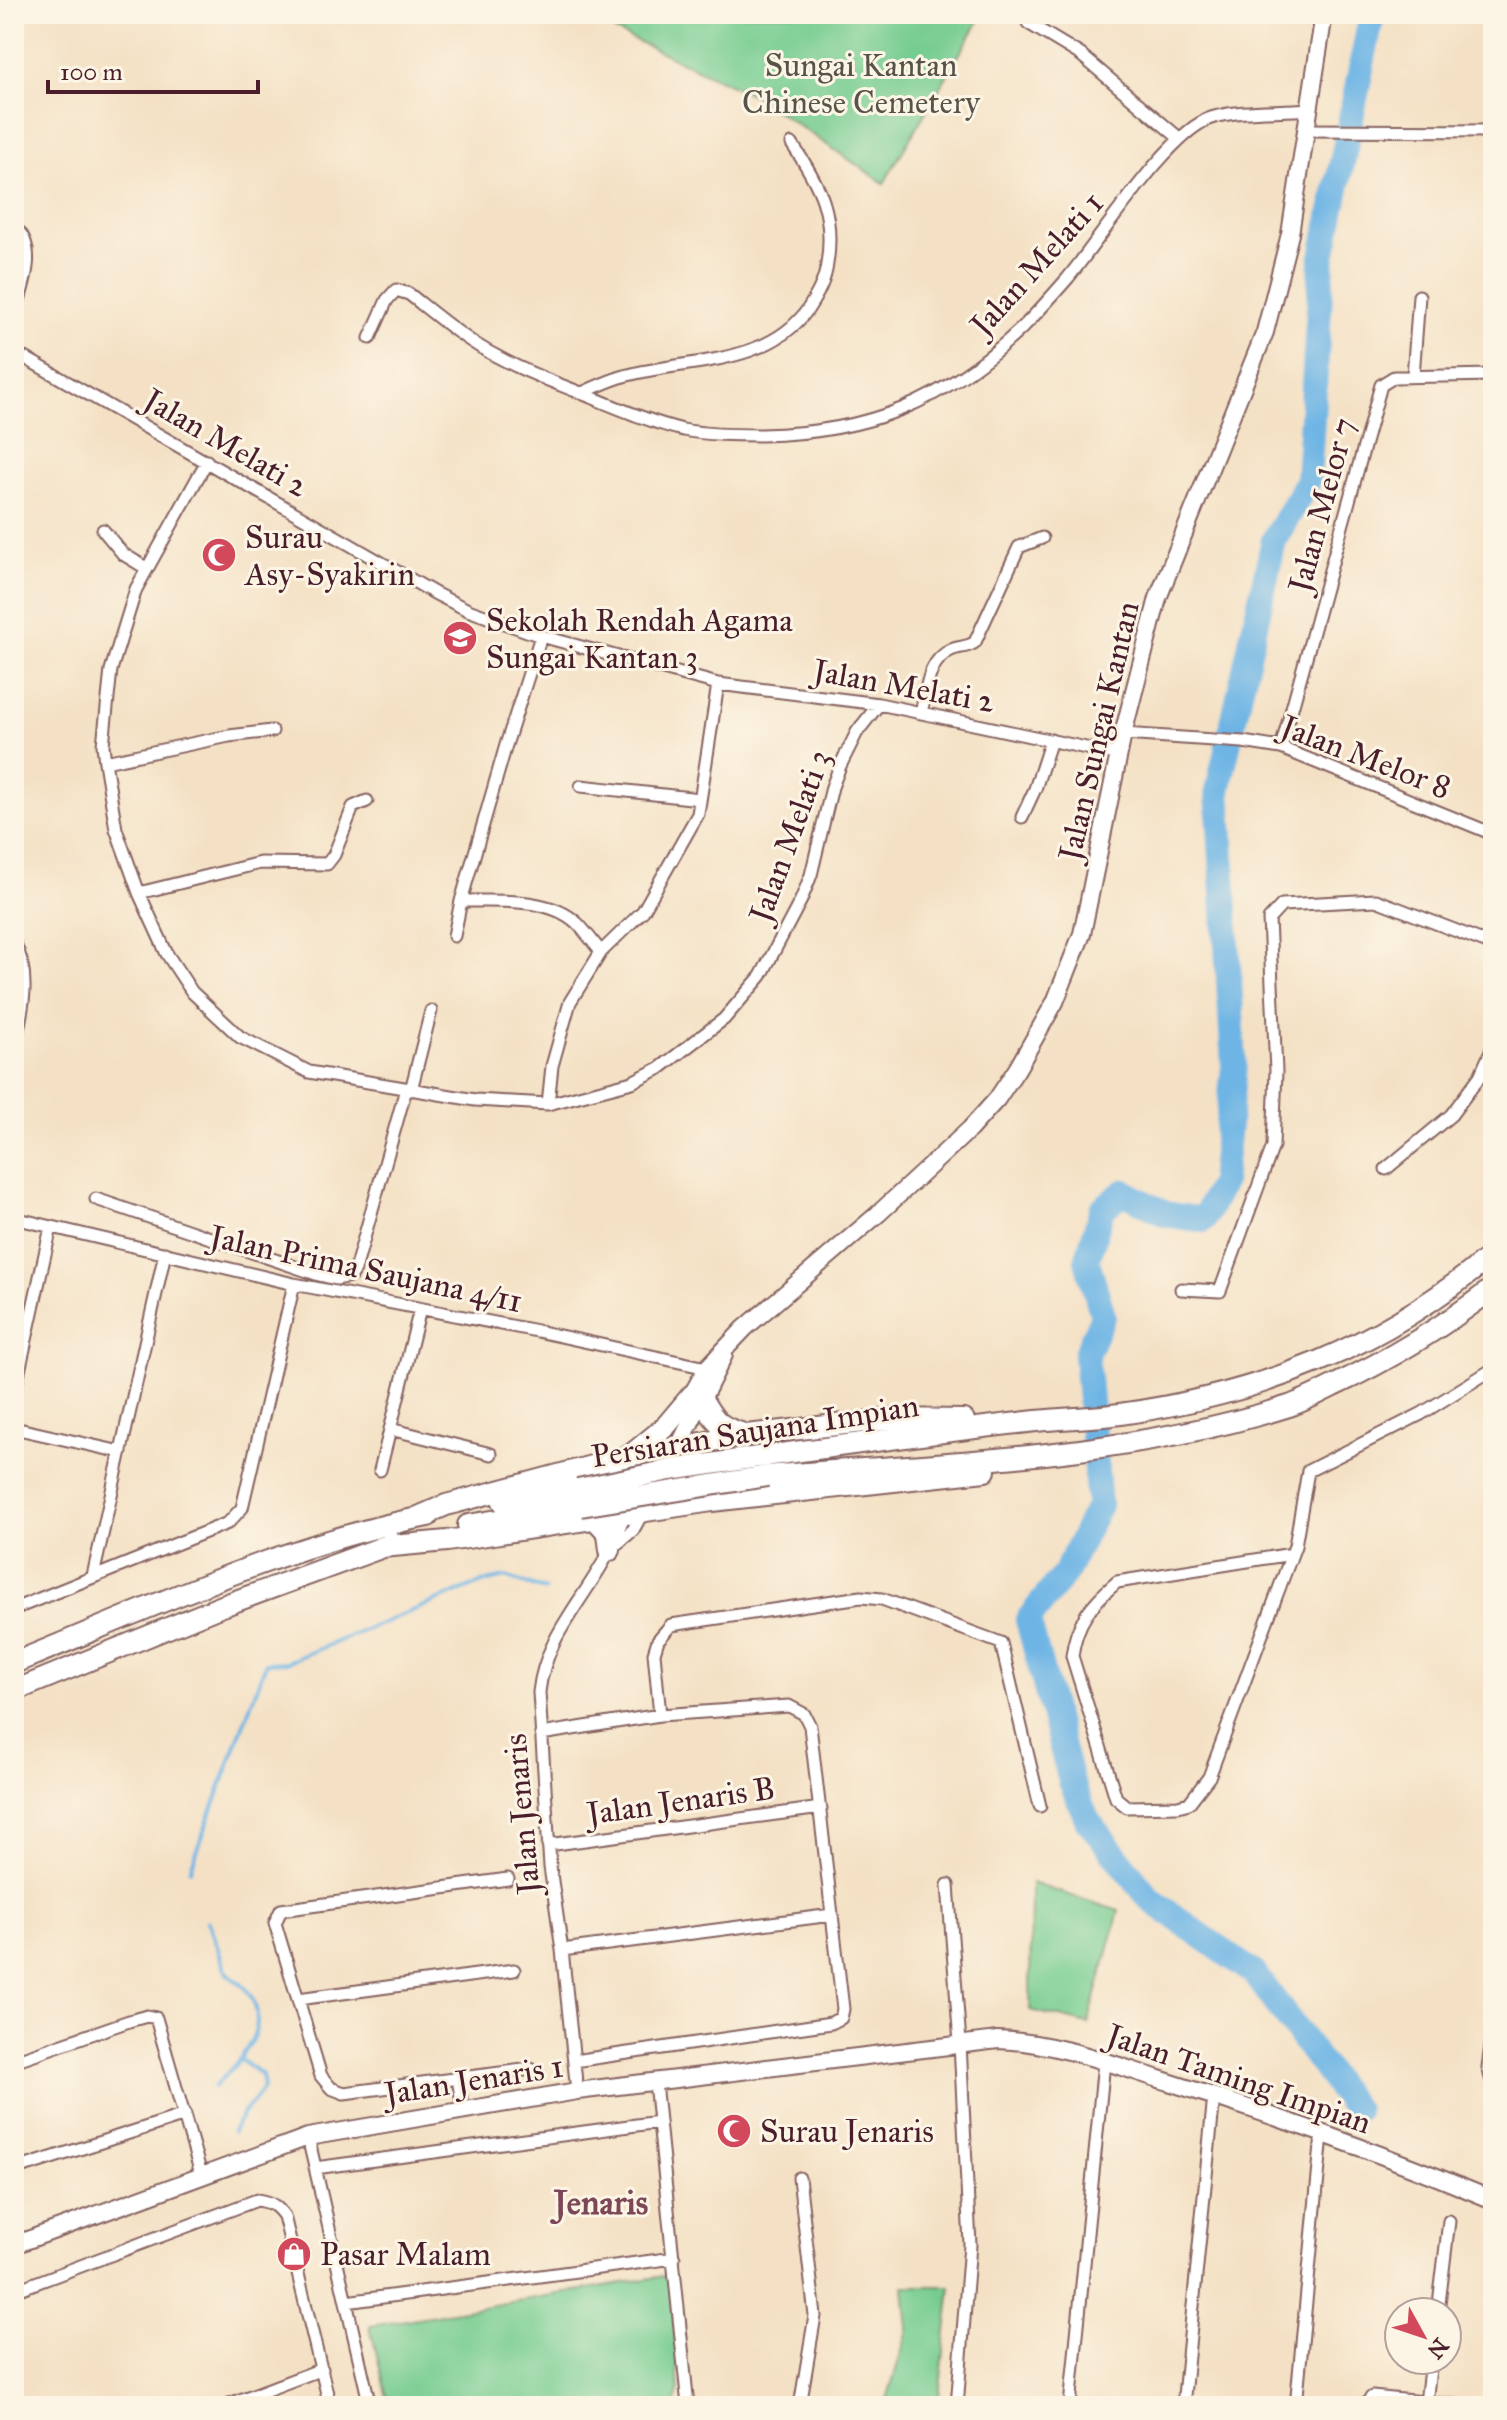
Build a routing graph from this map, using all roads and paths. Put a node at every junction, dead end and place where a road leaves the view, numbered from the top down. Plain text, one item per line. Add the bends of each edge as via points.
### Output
1 (1321, 15) edge
2 (1028, 23) dead end
3 (1308, 109) junction
4 (1305, 130) junction
5 (1493, 131) edge
6 (1179, 138) junction
7 (792, 144) dead end
8 (14, 227) edge
9 (1419, 296) dead end
10 (14, 316) edge
11 (370, 338) dead end
12 (14, 355) edge
13 (1493, 375) edge
14 (1413, 376) junction
15 (582, 393) junction
16 (207, 461) junction
17 (103, 530) dead end
18 (1042, 538) dead end
19 (146, 568) junction
20 (541, 636) junction
21 (718, 684) junction
22 (879, 704) junction
23 (921, 713) junction
24 (272, 731) dead end
25 (1123, 734) junction
26 (1051, 740) junction
27 (1281, 748) junction
28 (1119, 755) junction
29 (105, 762) junction
30 (581, 786) dead end
31 (700, 799) junction
32 (367, 801) dead end
33 (1022, 817) dead end
34 (1493, 834) edge
35 (139, 893) junction
36 (461, 901) junction
37 (454, 936) dead end
38 (14, 943) edge
39 (1493, 945) edge
40 (601, 952) junction
41 (431, 1011) dead end
42 (14, 1047) edge
43 (1493, 1047) edge
44 (409, 1089) junction
45 (548, 1104) junction
46 (1386, 1169) dead end
47 (96, 1199) dead end
48 (14, 1218) edge
49 (51, 1227) junction
50 (165, 1253) junction
51 (1493, 1254) edge
52 (294, 1284) junction
53 (1493, 1288) edge
54 (1181, 1289) dead end
55 (420, 1309) junction
56 (728, 1346) junction
57 (707, 1368) junction
58 (1493, 1369) edge
59 (14, 1394) edge
60 (697, 1398) junction
61 (1037, 1421) junction
62 (14, 1428) edge
63 (390, 1429) junction
64 (746, 1435) junction
65 (669, 1449) junction
66 (121, 1452) junction
67 (491, 1454) dead end
68 (629, 1456) junction
69 (1070, 1456) junction
70 (766, 1466) junction
71 (380, 1470) dead end
72 (585, 1505) junction
73 (634, 1514) junction
74 (416, 1518) junction
75 (610, 1550) junction
76 (1292, 1554) junction
77 (93, 1576) junction
78 (14, 1609) edge
79 (14, 1663) edge
80 (14, 1691) edge
81 (660, 1715) junction
82 (541, 1734) junction
83 (1040, 1806) dead end
84 (821, 1808) junction
85 (548, 1845) junction
86 (508, 1879) dead end
87 (948, 1885) dead end
88 (832, 1915) junction
89 (562, 1950) junction
90 (514, 1970) dead end
91 (298, 1999) junction
92 (1493, 2031) edge
93 (960, 2043) junction
94 (14, 2061) edge
95 (574, 2061) junction
96 (1104, 2062) junction
97 (531, 2069) dead end
98 (458, 2078) junction
99 (655, 2082) junction
100 (1493, 2085) edge
101 (577, 2091) junction
102 (1214, 2096) junction
103 (463, 2109) junction
104 (185, 2115) junction
105 (659, 2122) junction
106 (1322, 2135) junction
107 (308, 2137) junction
108 (315, 2168) junction
109 (14, 2170) edge
110 (201, 2174) junction
111 (799, 2178) dead end
112 (1493, 2200) edge
113 (1449, 2221) dead end
114 (14, 2245) edge
115 (674, 2258) junction
116 (14, 2291) edge
117 (1440, 2296) edge
118 (346, 2302) junction
119 (322, 2369) junction
120 (1429, 2376) edge
121 (1426, 2403) junction
122 (224, 2406) edge
123 (330, 2406) edge
124 (370, 2406) edge
125 (688, 2406) edge
126 (800, 2406) edge
127 (957, 2406) edge
128 (1070, 2406) edge
129 (1183, 2406) edge
130 (1296, 2406) edge
131 (1364, 2406) edge
132 (1464, 2406) edge

1 - 3 main road, Jalan Sungai Kantan
2 - 6 street via 1081,55
3 - 4 main road, Jalan Sungai Kantan
3 - 6 street, Jalan Melati 1 via 1211,118
4 - 5 street
4 - 25 main road, Jalan Sungai Kantan via 1290,234 1265,332 1158,598
6 - 15 street, Jalan Melati 1 via 1024,326 976,369 916,403 862,424 746,435 685,430
7 - 15 street via 821,193 830,220 826,276 799,321 781,337 752,348 629,374
8 - 10 street via 24,235 28,253
9 - 14 street
11 - 15 street, Jalan Melati 1 via 396,290 494,356
12 - 16 street, Jalan Melati 2
13 - 14 street, Jalan Melor 7
14 - 27 street, Jalan Melor 7 via 1394,377 1381,385
16 - 19 street, Jalan Melati 3
16 - 20 street, Jalan Melati 2 via 436,594
17 - 19 street via 123,554
18 - 23 street via 1019,547 975,642 935,662
19 - 29 street, Jalan Melati 3 via 111,670
20 - 21 street, Jalan Melati 2
20 - 36 street
21 - 22 street, Jalan Melati 2
21 - 31 street
22 - 23 street, Jalan Melati 2
22 - 45 street, Jalan Melati 3 via 840,766 811,875 761,976 724,1019 660,1068 632,1082
23 - 26 street, Jalan Melati 2
24 - 29 street
25 - 27 street, Jalan Melor 8
25 - 28 main road, Jalan Sungai Kantan
26 - 28 street, Jalan Melati 2
26 - 33 street
27 - 34 street, Jalan Melor 8
28 - 56 main road, Jalan Sungai Kantan via 1082,934 1055,1002 1017,1069 970,1129
29 - 35 street, Jalan Melati 3 via 116,829
30 - 31 street
31 - 40 street via 698,814 643,911
32 - 35 street via 353,807 327,864 260,863
35 - 44 street, Jalan Melati 3 via 167,954 192,992 240,1037 309,1072
36 - 37 street
36 - 40 street via 553,909 576,922
38 - 42 street via 25,983
39 - 54 street via 1376,900 1282,905 1275,912 1269,919 1276,1071 1273,1146 1220,1291
40 - 45 street via 570,1002 552,1066
41 - 44 street
43 - 46 street via 1480,1076 1451,1115
44 - 45 street, Jalan Melati 3
44 - 47 street via 351,1276 319,1275
48 - 49 street, Jalan Prima Saujana 4/11
49 - 50 street, Jalan Prima Saujana 4/11
49 - 59 street
50 - 52 street, Jalan Prima Saujana 4/11
50 - 66 street
51 - 61 highway, Persiaran Saujana Impian via 1399,1323 1342,1353 1263,1383 1118,1414
52 - 55 street, Jalan Prima Saujana 4/11
52 - 77 street via 242,1508 231,1522
53 - 69 highway via 1385,1362 1292,1405
55 - 57 street, Jalan Prima Saujana 4/11
55 - 63 street
56 - 57 main road, Jalan Sungai Kantan
56 - 60 main road, Jalan Sungai Kantan
57 - 60 main road, Jalan Sungai Kantan
58 - 76 street via 1421,1414 1312,1467
60 - 64 highway via 724,1428
60 - 65 main road, Jalan Sungai Kantan
60 - 68 highway
61 - 64 highway via 890,1419
61 - 70 highway, Persiaran Saujana Impian
62 - 66 street
63 - 67 street
63 - 71 street
64 - 65 highway
65 - 68 highway
65 - 73 main road, Jalan Sungai Kantan
66 - 77 street
68 - 74 highway via 446,1505
69 - 70 highway, Persiaran Saujana Impian
69 - 73 highway
70 - 72 highway, Persiaran Saujana Impian, bridge
72 - 73 highway
72 - 74 highway, Persiaran Saujana Impian
72 - 75 highway via 608,1533
72 - 80 highway, Persiaran Saujana Impian via 439,1529 382,1547
73 - 75 street, Jalan Jenaris
73 - 75 street, Jalan Jenaris via 633,1530
74 - 79 highway, Persiaran Saujana Impian via 274,1559
75 - 82 street, Jalan Jenaris via 548,1653 539,1692
76 - 76 street via 1117,1582 1083,1618 1072,1656 1116,1798 1127,1807 1189,1803 1209,1777
77 - 78 street
81 - 82 street
81 - 83 street via 654,1653 671,1625 861,1597 882,1599 1001,1643
81 - 84 street via 789,1706 804,1714
82 - 85 street, Jalan Jenaris
84 - 85 street, Jalan Jenaris B
84 - 88 street
85 - 89 street, Jalan Jenaris
86 - 91 street via 281,1910 275,1923
87 - 93 street
88 - 89 street
88 - 95 street via 841,2018
89 - 95 street, Jalan Jenaris
90 - 91 street
91 - 98 street via 321,2076 331,2088 344,2093
92 - 100 street via 1488,2067
93 - 96 main road, Jalan Taming Impian via 1033,2041
93 - 99 main road, Jalan Jenaris 1
93 - 127 street via 970,2245
94 - 104 street via 129,2021 156,2018
95 - 101 street, Jalan Jenaris
96 - 102 main road, Jalan Taming Impian
96 - 128 street
97 - 98 street
98 - 103 street
99 - 101 main road, Jalan Jenaris 1
99 - 105 street
101 - 103 main road, Jalan Jenaris 1
102 - 106 main road, Jalan Taming Impian
102 - 129 street
103 - 107 main road, Jalan Jenaris 1
104 - 109 street
104 - 110 street
105 - 108 street
105 - 115 street
106 - 112 main road, Jalan Taming Impian
106 - 130 street
107 - 108 street
107 - 110 main road, Jalan Jenaris 1
108 - 118 street
110 - 114 main road, Jalan Jenaris 1
111 - 126 street via 815,2316
113 - 117 street
115 - 118 street
115 - 125 street
116 - 119 street via 257,2200 270,2202 284,2216
118 - 124 street
119 - 122 street
119 - 123 street
120 - 121 street
121 - 131 street via 1372,2397
121 - 132 street

